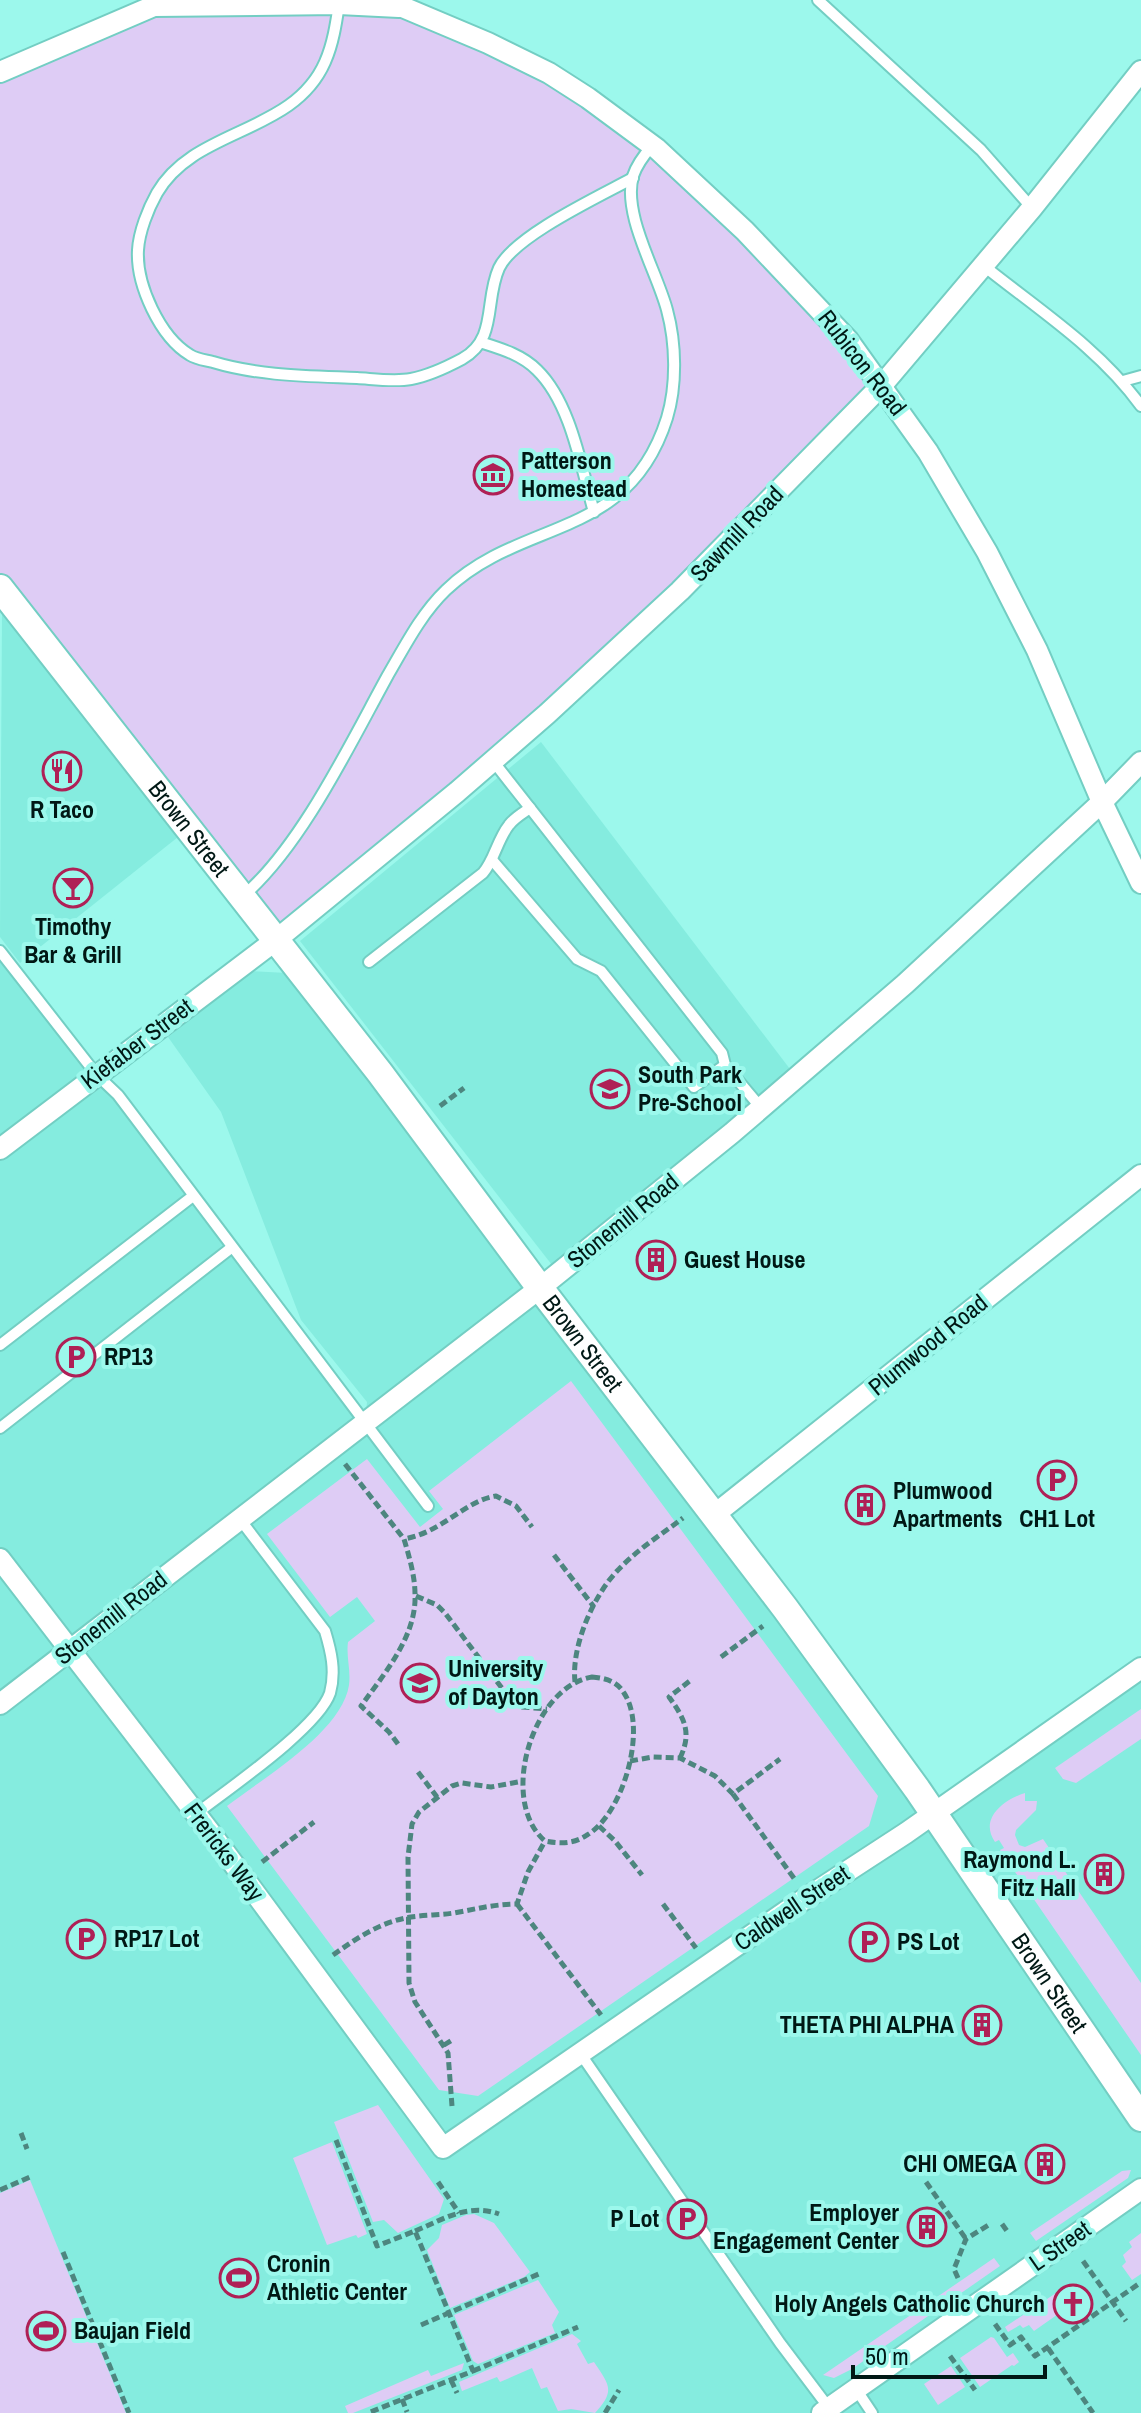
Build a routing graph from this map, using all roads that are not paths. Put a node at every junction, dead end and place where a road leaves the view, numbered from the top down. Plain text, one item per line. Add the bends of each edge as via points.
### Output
1 (818, 0) edge
2 (160, 3) edge
3 (339, 4) junction
4 (393, 4) edge
5 (1141, 71) edge
6 (0, 72) edge
7 (652, 146) junction
8 (633, 178) junction
9 (1032, 208) junction
10 (984, 266) junction
11 (483, 343) junction
12 (1141, 376) edge
13 (1123, 381) junction
14 (883, 384) junction
15 (1141, 406) edge
16 (594, 512) junction
17 (1, 592) edge
18 (493, 761) junction
19 (1141, 762) edge
20 (1102, 802) junction
21 (530, 808) junction
22 (493, 861) junction
23 (1141, 883) edge
24 (241, 898) junction
25 (276, 940) junction
26 (0, 951) edge
27 (369, 962) dead end
28 (725, 1065) junction
29 (96, 1074) junction
30 (762, 1109) junction
31 (0, 1149) edge
32 (1141, 1175) edge
33 (193, 1196) junction
34 (231, 1248) junction
35 (540, 1288) junction
36 (0, 1345) edge
37 (365, 1422) junction
38 (0, 1428) edge
39 (428, 1506) dead end
40 (714, 1515) junction
41 (239, 1518) junction
42 (0, 1559) edge
43 (70, 1651) junction
44 (1141, 1668) edge
45 (0, 1704) edge
46 (933, 1812) junction
47 (196, 1814) junction
48 (580, 2053) junction
49 (1141, 2118) edge
50 (443, 2148) joint
51 (1141, 2189) edge
52 (856, 2389) junction
53 (825, 2411) edge
54 (872, 2413) edge

1 - 9 lane via 981,150
2 - 3 street, Rubicon Road
2 - 6 street
3 - 4 street, Rubicon Road
3 - 11 lane via 325,64 289,107 202,148 158,191 138,251 152,310 164,332 190,355 293,375 410,379 463,359
4 - 7 street, Rubicon Road via 549,73
5 - 9 street, Sawmill Road
7 - 8 lane
7 - 14 street, Rubicon Road via 745,231
8 - 11 lane via 530,234 499,267
8 - 16 lane via 636,220 673,337 673,375 659,442 625,490
9 - 10 street, Sawmill Road
10 - 13 lane
10 - 14 street, Sawmill Road
11 - 16 lane via 511,352 538,370 563,406
12 - 13 lane
13 - 15 lane
14 - 18 street, Sawmill Road via 680,591
14 - 20 street, Rubicon Road via 987,552 1037,650
16 - 24 lane via 504,551 445,591 403,648 284,851
17 - 24 street, Brown Street
18 - 21 lane
18 - 25 street, Sawmill Road
19 - 20 street, Stonemill Road
20 - 23 street, Rubicon Road
20 - 30 street, Stonemill Road
21 - 22 lane via 510,823
21 - 28 lane via 722,1053
22 - 27 lane
22 - 28 lane via 577,959 601,971 694,1087
24 - 25 street, Brown Street
25 - 29 street, Kiefaber Street
25 - 35 street, Brown Street
26 - 29 lane
28 - 30 lane
29 - 31 street, Kiefaber Street
29 - 33 lane via 118,1095
30 - 35 street, Stonemill Road
32 - 40 street, Plumwood Road
33 - 34 lane
33 - 36 lane
34 - 37 lane
34 - 38 lane
35 - 37 street, Stonemill Road
35 - 40 street, Brown Street
37 - 39 lane
37 - 41 street, Stonemill Road
40 - 46 street, Brown Street
41 - 43 street, Stonemill Road
41 - 47 lane via 325,1631 333,1674 319,1714
42 - 43 street, Frericks Way
43 - 45 street, Stonemill Road
43 - 47 street, Frericks Way
44 - 46 street, Caldwell Street
46 - 48 street, Caldwell Street
46 - 49 street, Brown Street
47 - 50 street, Frericks Way
48 - 50 street, Caldwell Street
48 - 53 lane
51 - 52 street, L Street
52 - 53 street, L Street
52 - 54 lane

